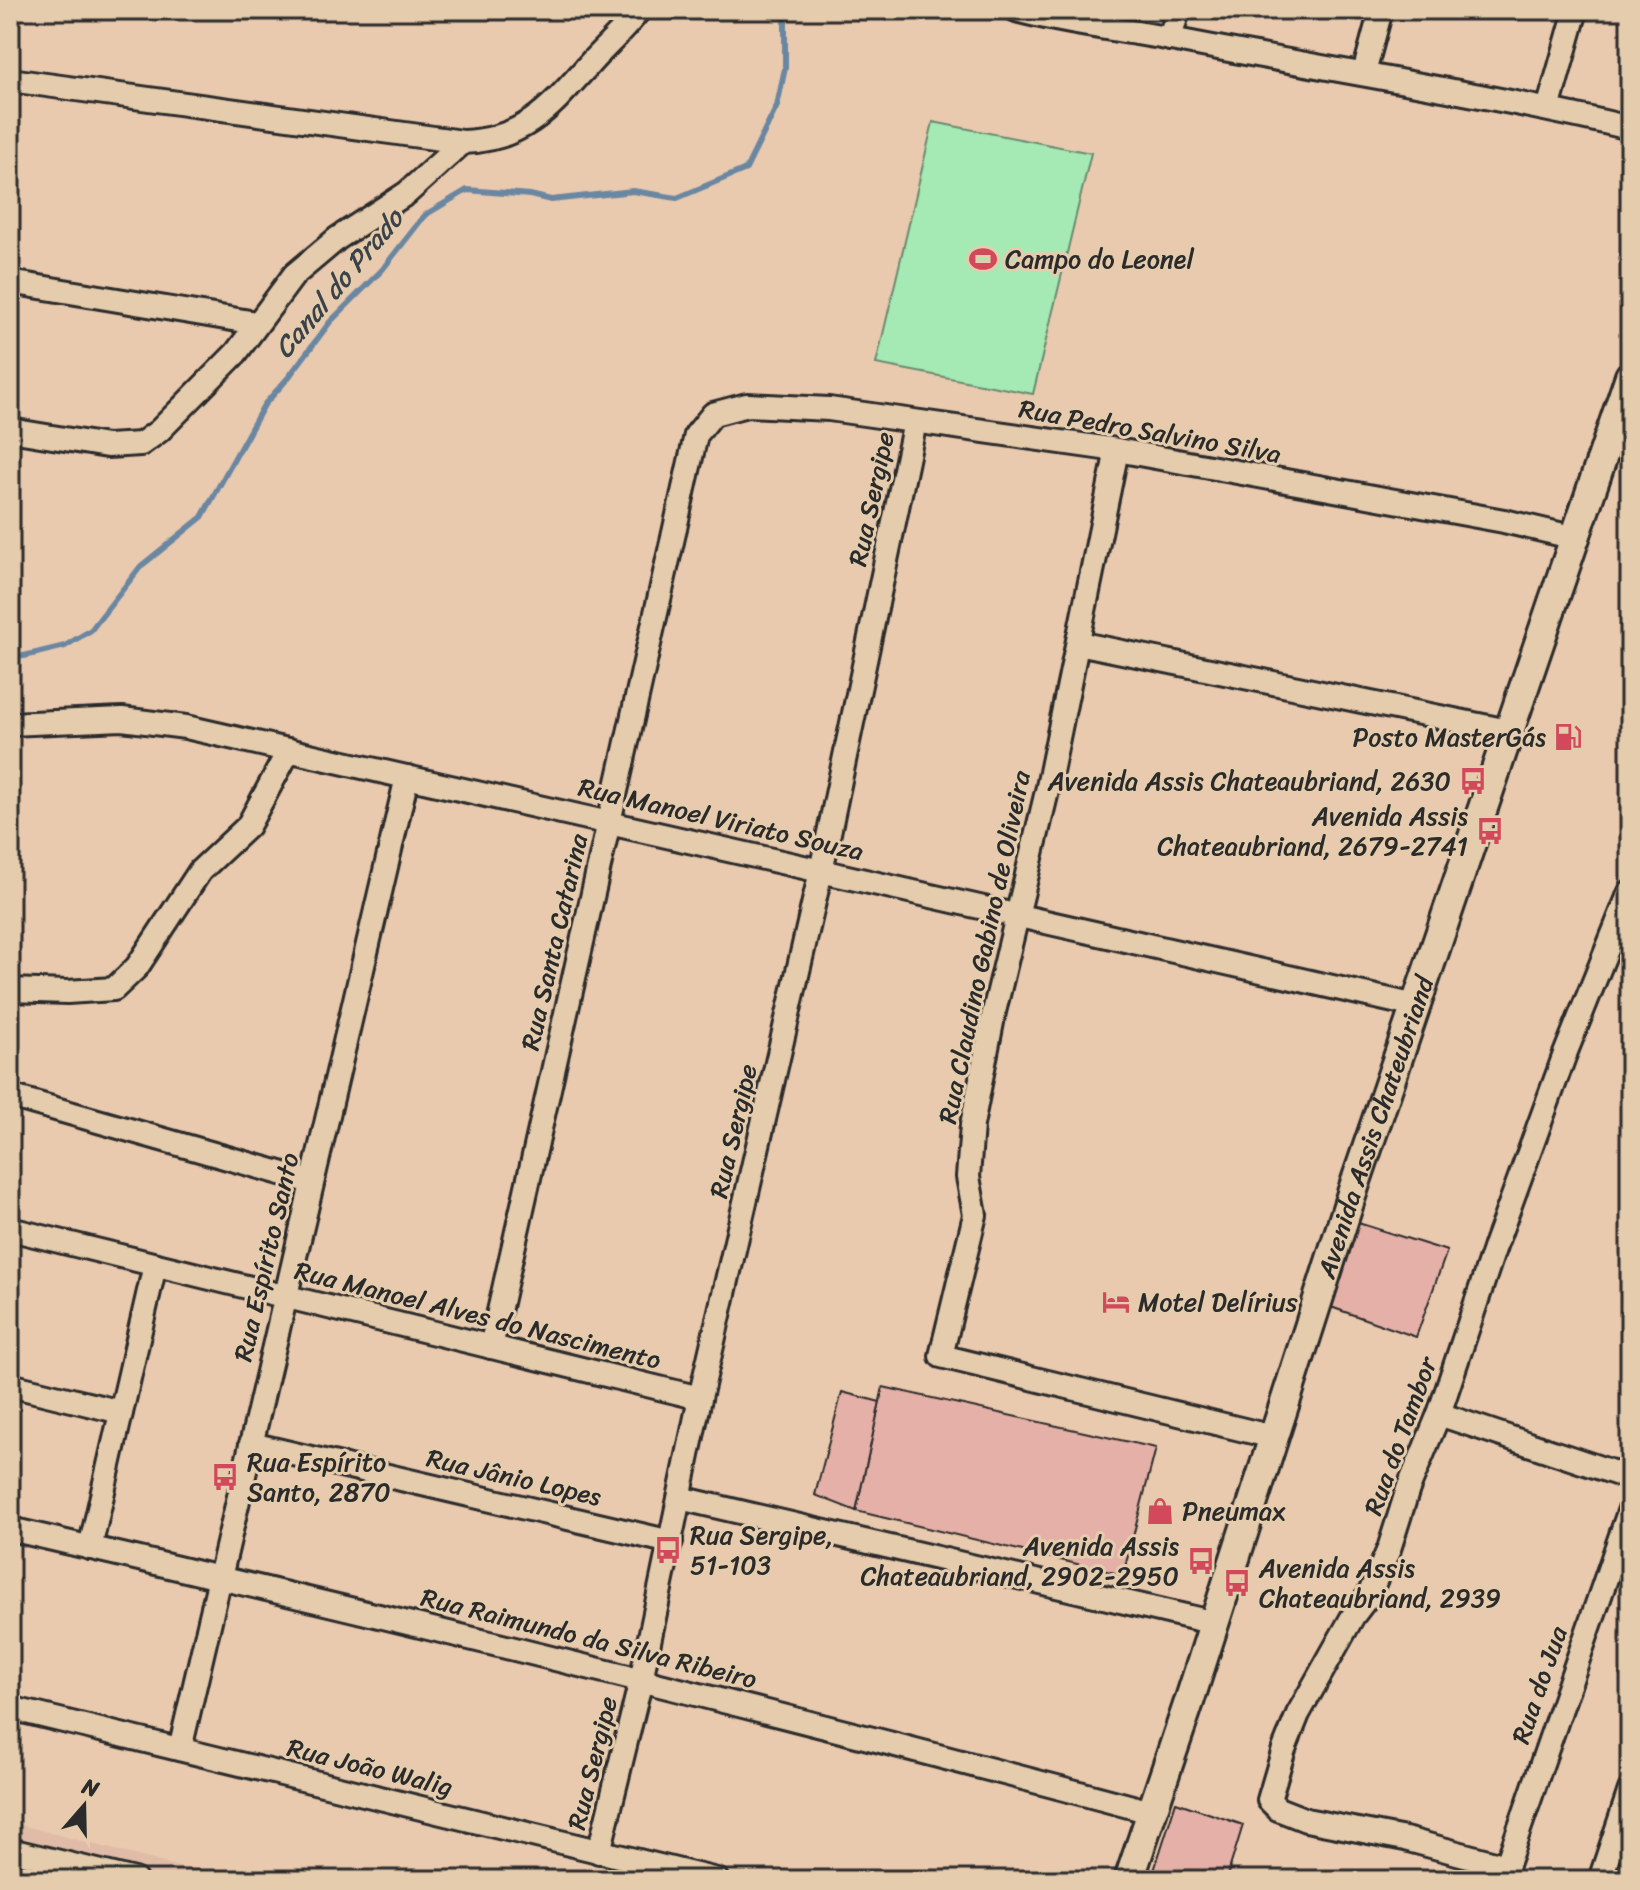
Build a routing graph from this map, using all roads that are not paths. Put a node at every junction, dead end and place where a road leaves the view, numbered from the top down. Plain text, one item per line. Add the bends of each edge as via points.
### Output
1 (639, 10) edge
2 (1016, 10) edge
3 (1178, 10) edge
4 (1381, 10) edge
5 (1576, 10) edge
6 (1170, 39) junction
7 (1364, 73) junction
8 (10, 80) edge
9 (1548, 109) junction
10 (1630, 128) edge
11 (463, 142) junction
12 (10, 282) edge
13 (256, 323) junction
14 (1630, 376) edge
15 (713, 414) joint
16 (915, 422) junction
17 (10, 430) edge
18 (1117, 450) junction
19 (1576, 538) junction
20 (1078, 643) junction
21 (10, 724) edge
22 (1508, 731) junction
23 (289, 750) junction
24 (407, 777) junction
25 (609, 823) junction
26 (821, 871) junction
27 (1630, 892) edge
28 (1018, 915) junction
29 (10, 990) edge
30 (1416, 1006) junction
31 (10, 1096) edge
32 (312, 1182) junction
33 (10, 1229) edge
34 (155, 1265) junction
35 (285, 1297) junction
36 (491, 1347) junction
37 (10, 1385) edge
38 (700, 1398) junction
39 (121, 1412) junction
40 (1439, 1414) junction
41 (1273, 1437) junction
42 (251, 1444) junction
43 (1630, 1478) edge
44 (680, 1498) junction
45 (1630, 1509) edge
46 (10, 1529) edge
47 (671, 1542) junction
48 (90, 1548) junction
49 (220, 1580) junction
50 (1215, 1623) junction
51 (641, 1680) junction
52 (10, 1708) edge
53 (180, 1749) junction
54 (1630, 1790) edge
55 (1151, 1812) junction
56 (1622, 1841) edge
57 (10, 1850) edge
58 (599, 1852) junction
59 (1504, 1873) edge
60 (135, 1880) edge
61 (717, 1880) edge
62 (1129, 1880) edge
63 (1600, 1880) edge

1 - 11 street via 546,113 509,134
2 - 6 street
3 - 6 street
4 - 7 street
5 - 9 street
6 - 7 street
7 - 9 street
8 - 11 street
9 - 10 street
11 - 13 street via 407,193 302,268
12 - 13 street
13 - 17 street via 236,353 141,444 107,446
14 - 19 main road, Avenida Assis Chateubriand
15 - 16 street, Rua Pedro Salvino Silva via 747,405 829,409
15 - 25 street, Rua Santa Catarina via 696,435
16 - 18 street, Rua Pedro Salvino Silva
16 - 26 street, Rua Sergipe
18 - 19 street, Rua Pedro Salvino Silva
18 - 20 street, Rua Claudino Gabino de Oliveira
19 - 22 main road, Avenida Assis Chateubriand
20 - 22 street
20 - 28 street, Rua Claudino Gabino de Oliveira
21 - 23 street, Rua Manoel Viriato Souza via 122,719
22 - 30 main road, Avenida Assis Chateubriand
23 - 24 street, Rua Manoel Viriato Souza
23 - 29 street via 248,826 200,871 137,967 114,989
24 - 25 street, Rua Manoel Viriato Souza
24 - 32 street, Rua Espírito Santo
25 - 26 street, Rua Manoel Viriato Souza
25 - 36 street, Rua Santa Catarina
26 - 28 street, Rua Manoel Viriato Souza
26 - 38 street, Rua Sergipe
27 - 40 street, Rua do Tambor via 1565,1054
28 - 30 street, Rua Manoel Viriato Souza
28 - 41 street, Rua Claudino Gabino de Oliveira via 972,1125 968,1177 975,1215 941,1356
30 - 41 main road, Avenida Assis Chateubriand
31 - 32 street
32 - 35 street, Rua Espírito Santo
33 - 34 street, Rua Manoel Alves do Nascimento
34 - 35 street, Rua Manoel Alves do Nascimento
34 - 39 street
35 - 36 street, Rua Manoel Alves do Nascimento
35 - 42 street, Rua Espírito Santo
36 - 38 street, Rua Manoel Alves do Nascimento
37 - 39 street
38 - 44 street, Rua Sergipe
39 - 48 street
40 - 43 street
40 - 59 street, Rua do Tambor via 1369,1595 1298,1714 1269,1800 1306,1820 1392,1836
41 - 50 main road, Avenida Assis Chateubriand
42 - 47 street, Rua Jânio Lopes
42 - 49 street, Rua Espírito Santo
44 - 47 street, Rua Sergipe
44 - 50 street
45 - 59 street, Rua do Jua
46 - 48 street, Rua Raimundo da Silva Ribeiro
47 - 51 street, Rua Sergipe
48 - 49 street, Rua Raimundo da Silva Ribeiro
49 - 51 street, Rua Raimundo da Silva Ribeiro
49 - 53 street, Rua Espírito Santo
50 - 55 main road, Avenida Assis Chateubriand
51 - 55 street, Rua Raimundo da Silva Ribeiro
51 - 58 street, Rua Sergipe
52 - 53 street, Rua João Walig
53 - 58 street, Rua João Walig
54 - 56 street
55 - 62 main road, Avenida Assis Chateubriand
56 - 63 street
57 - 60 street
58 - 61 street, Rua João Walig

